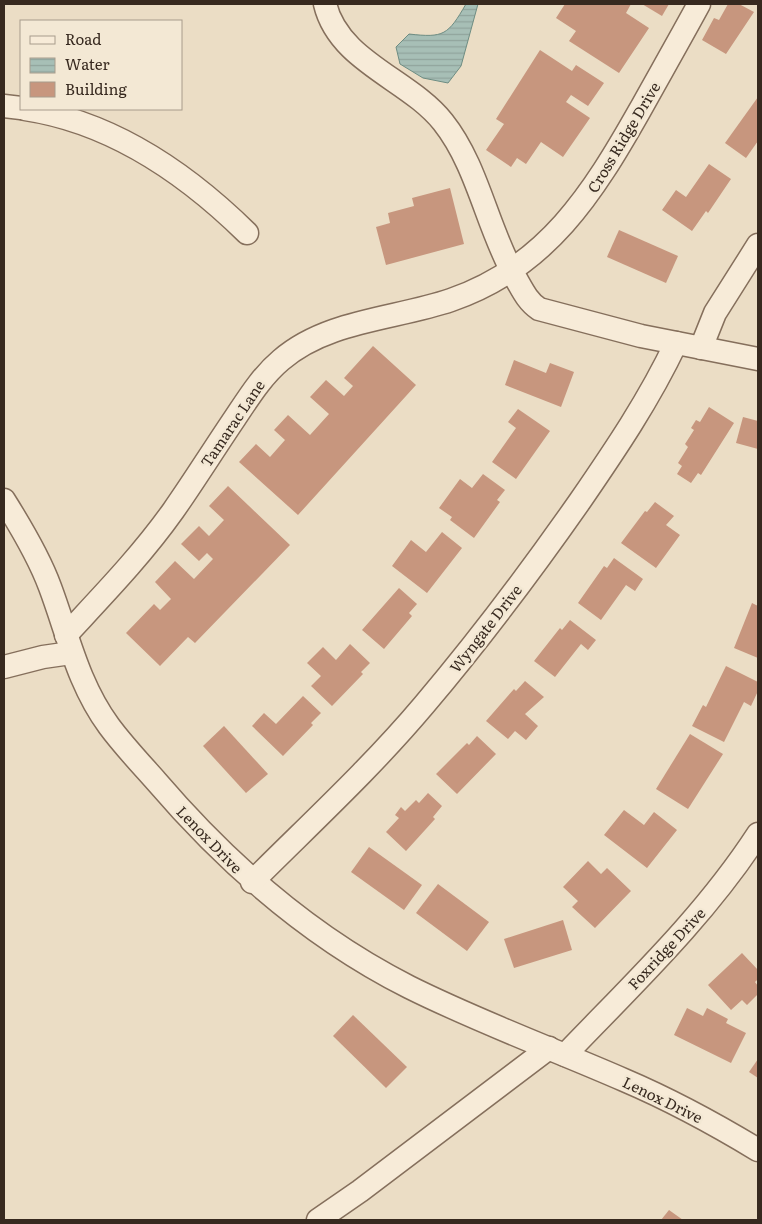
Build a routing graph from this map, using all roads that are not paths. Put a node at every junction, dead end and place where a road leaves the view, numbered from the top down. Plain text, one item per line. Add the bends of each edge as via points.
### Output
1 (325, 4) edge
2 (700, 4) edge
3 (4, 106) edge
4 (20, 108) edge
5 (33, 110) edge
6 (247, 233) dead end
7 (758, 245) edge
8 (512, 272) junction
9 (676, 343) junction
10 (701, 348) junction
11 (758, 359) edge
12 (4, 500) edge
13 (68, 644) junction
14 (4, 667) edge
15 (758, 834) edge
16 (252, 882) junction
17 (557, 1051) junction
18 (758, 1150) edge
19 (318, 1220) edge

1 - 8 street via 340,34 354,51 422,101 443,121 461,148
2 - 8 street, Cross Ridge Drive via 591,193 563,227
3 - 4 street
5 - 6 street via 71,118 110,133 145,152 222,209
7 - 10 street via 714,313
8 - 9 street via 529,302 539,309
8 - 13 street, Tamarac Lane via 454,299 407,314 341,327 308,342 282,359 260,380 172,512
9 - 10 street
9 - 16 street, Wyngate Drive via 636,420 553,540 475,641 423,706 358,777
10 - 11 street
12 - 13 street, Lenox Drive via 50,586
13 - 14 street via 43,657
13 - 16 street, Lenox Drive via 82,678 110,728 194,825
15 - 17 street, Foxridge Drive via 732,874 691,924
16 - 17 street, Lenox Drive via 349,953 399,981
17 - 18 street, Lenox Drive via 702,1117
17 - 19 street, Foxridge Drive

